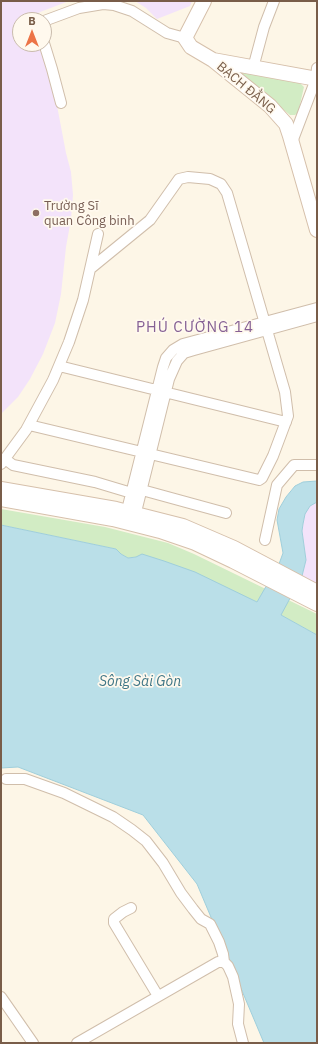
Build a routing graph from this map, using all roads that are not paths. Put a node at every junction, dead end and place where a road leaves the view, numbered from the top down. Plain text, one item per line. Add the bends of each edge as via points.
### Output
1 (204, 1) edge
2 (274, 1) edge
3 (52, 18) edge
4 (185, 38) junction
5 (47, 52) edge
6 (213, 60) junction
7 (254, 68) junction
8 (317, 75) edge
9 (61, 103) dead end
10 (292, 142) junction
11 (317, 230) edge
12 (98, 234) dead end
13 (90, 269) junction
14 (317, 308) edge
15 (317, 316) edge
16 (266, 326) junction
17 (59, 366) junction
18 (162, 390) junction
19 (286, 422) junction
20 (29, 425) junction
21 (146, 453) junction
22 (3, 462) edge
23 (317, 465) edge
24 (1, 489) edge
25 (142, 490) junction
26 (131, 492) junction
27 (1, 499) edge
28 (226, 513) dead end
29 (130, 518) junction
30 (265, 540) dead end
31 (317, 592) edge
32 (317, 604) edge
33 (6, 779) dead end
34 (131, 908) dead end
35 (224, 962) junction
36 (158, 996) junction
37 (1, 997) edge
38 (32, 1043) edge
39 (77, 1043) edge
40 (243, 1043) edge

1 - 4 street
2 - 7 street via 264,27
3 - 4 street via 79,8 114,5 132,11 167,33
4 - 6 street via 191,47
5 - 9 street
6 - 7 street
6 - 10 street, BẠCH ĐẰNG via 278,114 286,124
7 - 8 street
8 - 10 street
10 - 11 street, BẠCH ĐẰNG
12 - 13 street
13 - 16 street via 150,220 179,179 210,179 221,184 227,193
13 - 17 street via 83,300
14 - 16 street
15 - 16 street
16 - 18 street via 184,344 173,350 164,363
16 - 19 street via 285,392 288,416
17 - 18 street
17 - 20 street
18 - 19 street
18 - 21 street
19 - 21 street via 273,456 259,480
20 - 21 street
20 - 22 street
21 - 25 street
21 - 26 street
22 - 26 street
23 - 30 street via 294,465 277,485
24 - 29 street via 86,503
25 - 26 street via 137,494
25 - 28 street
25 - 29 street
26 - 29 street
27 - 29 street
29 - 31 street via 183,526 234,548
29 - 32 street via 233,561
33 - 35 street via 25,779 64,793 113,817 146,841 187,901 201,919 210,924 219,942
34 - 36 street via 114,919 114,923
35 - 36 street via 218,962
35 - 40 street via 233,977 238,998 238,1024
36 - 39 street
37 - 38 street

